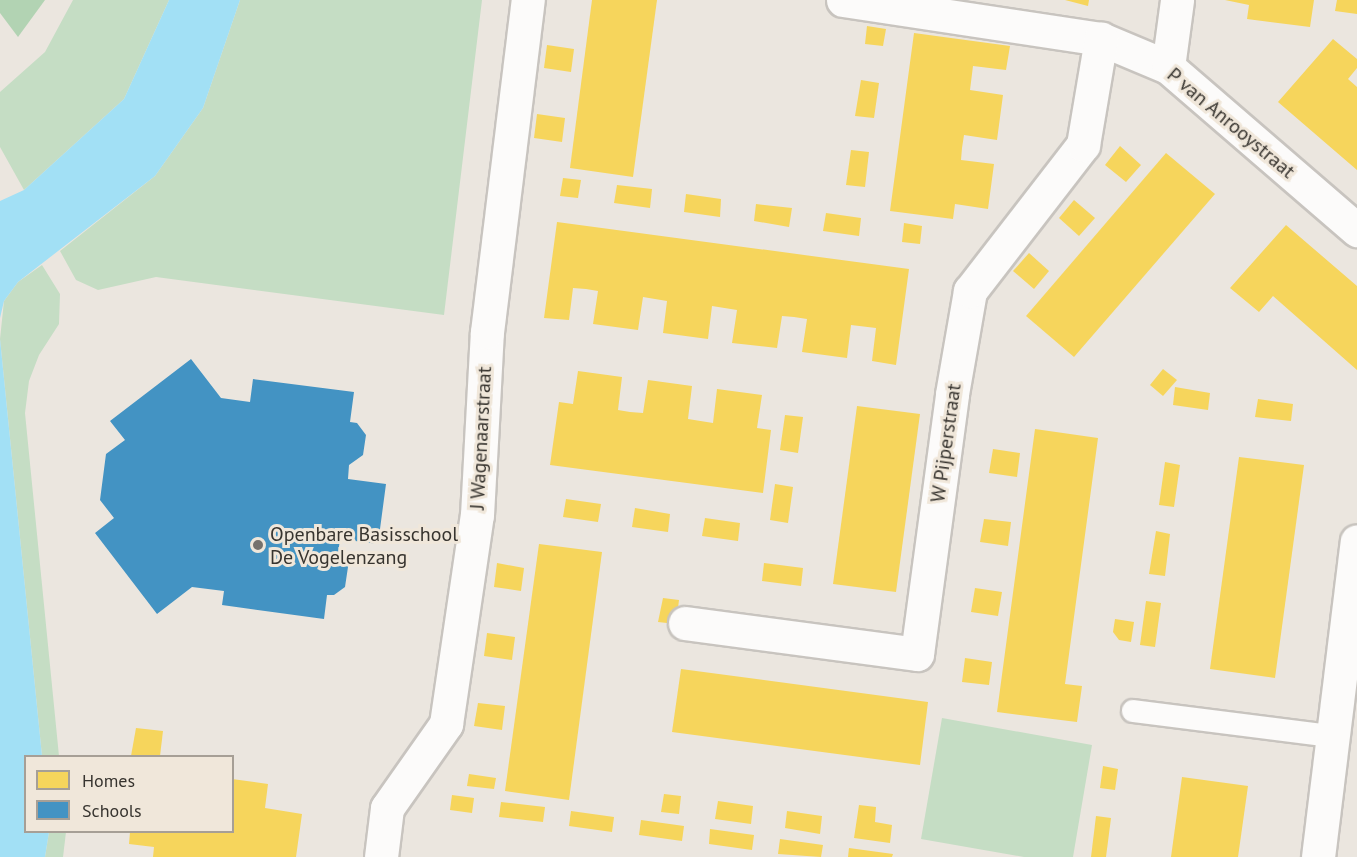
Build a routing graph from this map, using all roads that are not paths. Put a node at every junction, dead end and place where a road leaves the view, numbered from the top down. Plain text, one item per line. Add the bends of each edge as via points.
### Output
1 (528, 0) edge
2 (843, 0) edge
3 (1177, 0) edge
4 (1101, 39) junction
5 (1168, 67) junction
6 (1357, 230) edge
7 (1357, 541) edge
8 (685, 623) dead end
9 (1133, 711) dead end
10 (1332, 736) junction
11 (381, 857) edge
12 (1318, 857) edge

1 - 11 street, J Wagenaarstraat via 487,332 477,515 446,724 387,808
2 - 4 street, P van Anrooystraat
3 - 5 street
4 - 5 street, P van Anrooystraat
4 - 8 street, W Pijperstraat via 1083,145 970,291 917,654
5 - 6 street, P van Anrooystraat
7 - 10 street
9 - 10 lane
10 - 12 street

